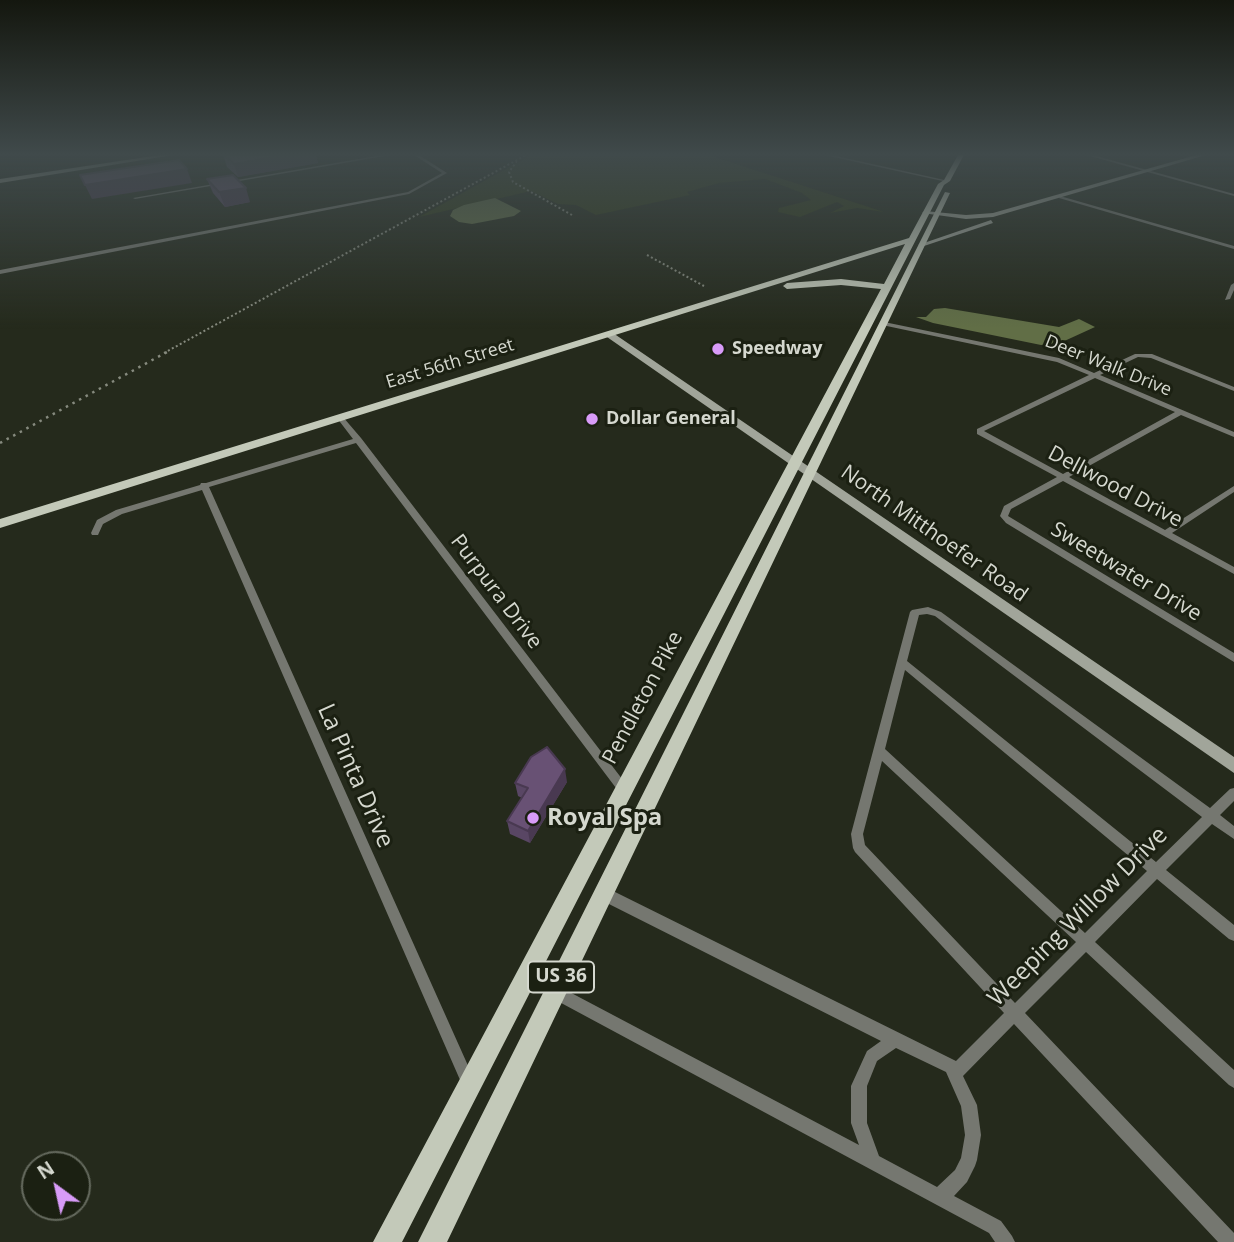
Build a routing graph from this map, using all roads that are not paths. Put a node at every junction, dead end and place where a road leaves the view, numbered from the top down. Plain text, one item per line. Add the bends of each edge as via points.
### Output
1 (307, 213) edge
2 (925, 213) joint
3 (1001, 213) edge
4 (1010, 213) edge
5 (1114, 213) edge
6 (937, 215) junction
7 (920, 223) junction
8 (917, 243) junction
9 (1234, 248) edge
10 (879, 249) junction
11 (0, 272) edge
12 (1234, 285) edge
13 (886, 287) junction
14 (1227, 299) dead end
15 (884, 324) junction
16 (614, 338) junction
17 (1095, 374) junction
18 (1234, 389) edge
19 (1181, 412) junction
20 (344, 422) junction
21 (1234, 435) edge
22 (358, 440) junction
23 (795, 463) junction
24 (810, 473) junction
25 (1062, 479) junction
26 (204, 485) junction
27 (1234, 488) edge
28 (0, 524) edge
29 (0, 533) edge
30 (95, 533) dead end
31 (1165, 534) junction
32 (1234, 571) edge
33 (1234, 657) edge
34 (902, 662) junction
35 (879, 751) junction
36 (1234, 766) edge
37 (623, 788) junction
38 (1234, 793) edge
39 (1211, 816) junction
40 (1234, 833) edge
41 (1156, 870) junction
42 (602, 893) junction
43 (1234, 934) edge
44 (1086, 942) junction
45 (554, 992) junction
46 (1013, 1014) junction
47 (895, 1040) junction
48 (955, 1073) junction
49 (1234, 1080) edge
50 (469, 1084) junction
51 (874, 1163) junction
52 (936, 1196) junction
53 (387, 1242) edge
54 (432, 1242) edge
55 (1006, 1242) edge
56 (1230, 1242) edge

1 - 11 street
2 - 6 main road, East 56th Street
2 - 7 main road, Pendleton Pike / US 36
3 - 6 main road, East 56th Street
4 - 8 main road, East 56th Street
5 - 9 street
6 - 8 main road, Pendleton Pike / US 36
7 - 8 main road, Pendleton Pike / US 36
7 - 10 main road
8 - 10 main road, East 56th Street
8 - 13 main road, Pendleton Pike / US 36
8 - 15 main road, Pendleton Pike / US 36
10 - 16 main road, East 56th Street
12 - 14 street
13 - 16 main road, East 56th Street via 827,282 782,286
13 - 23 main road, Pendleton Pike / US 36
15 - 17 street, Deer Walk Drive via 1034,353
15 - 24 main road, Pendleton Pike / US 36
16 - 20 main road, East 56th Street
16 - 23 main road, North Mitthoefer Road
17 - 18 street via 1146,355
17 - 19 street, Deer Walk Drive
17 - 25 street, Dellwood Drive via 981,429
19 - 21 street, Deer Walk Drive
19 - 25 street
20 - 22 street, Purpura Drive
20 - 28 main road, East 56th Street
20 - 29 main road, East 56th Street
22 - 26 street
22 - 37 street, Purpura Drive
23 - 24 main road, North Mitthoefer Road
23 - 37 main road, Pendleton Pike / US 36
24 - 36 main road, North Mitthoefer Road
24 - 42 main road, Pendleton Pike / US 36
25 - 31 street, Dellwood Drive
25 - 33 street, Sweetwater Drive via 1007,509 1004,513 1009,521
26 - 30 street via 119,512 100,522
26 - 50 street, La Pinta Drive
27 - 31 street
31 - 32 street, Dellwood Drive
34 - 35 street
34 - 39 street via 914,614 924,610 936,613
34 - 41 street
35 - 44 street
35 - 46 street via 857,834 860,851
37 - 50 main road, Pendleton Pike
38 - 39 street, Weeping Willow Drive
39 - 40 street
39 - 41 street, Weeping Willow Drive
41 - 43 street
41 - 44 street, Weeping Willow Drive
42 - 45 main road, Pendleton Pike / US 36
42 - 47 street
44 - 46 street, Weeping Willow Drive
44 - 49 street
45 - 51 street
45 - 54 main road, Pendleton Pike / US 36
46 - 48 street, Weeping Willow Drive
46 - 56 street
47 - 48 street
47 - 51 street via 872,1056 859,1086 859,1124
48 - 52 street via 969,1105 972,1148 961,1176
50 - 53 main road, Pendleton Pike
51 - 52 street
52 - 55 street via 995,1227

